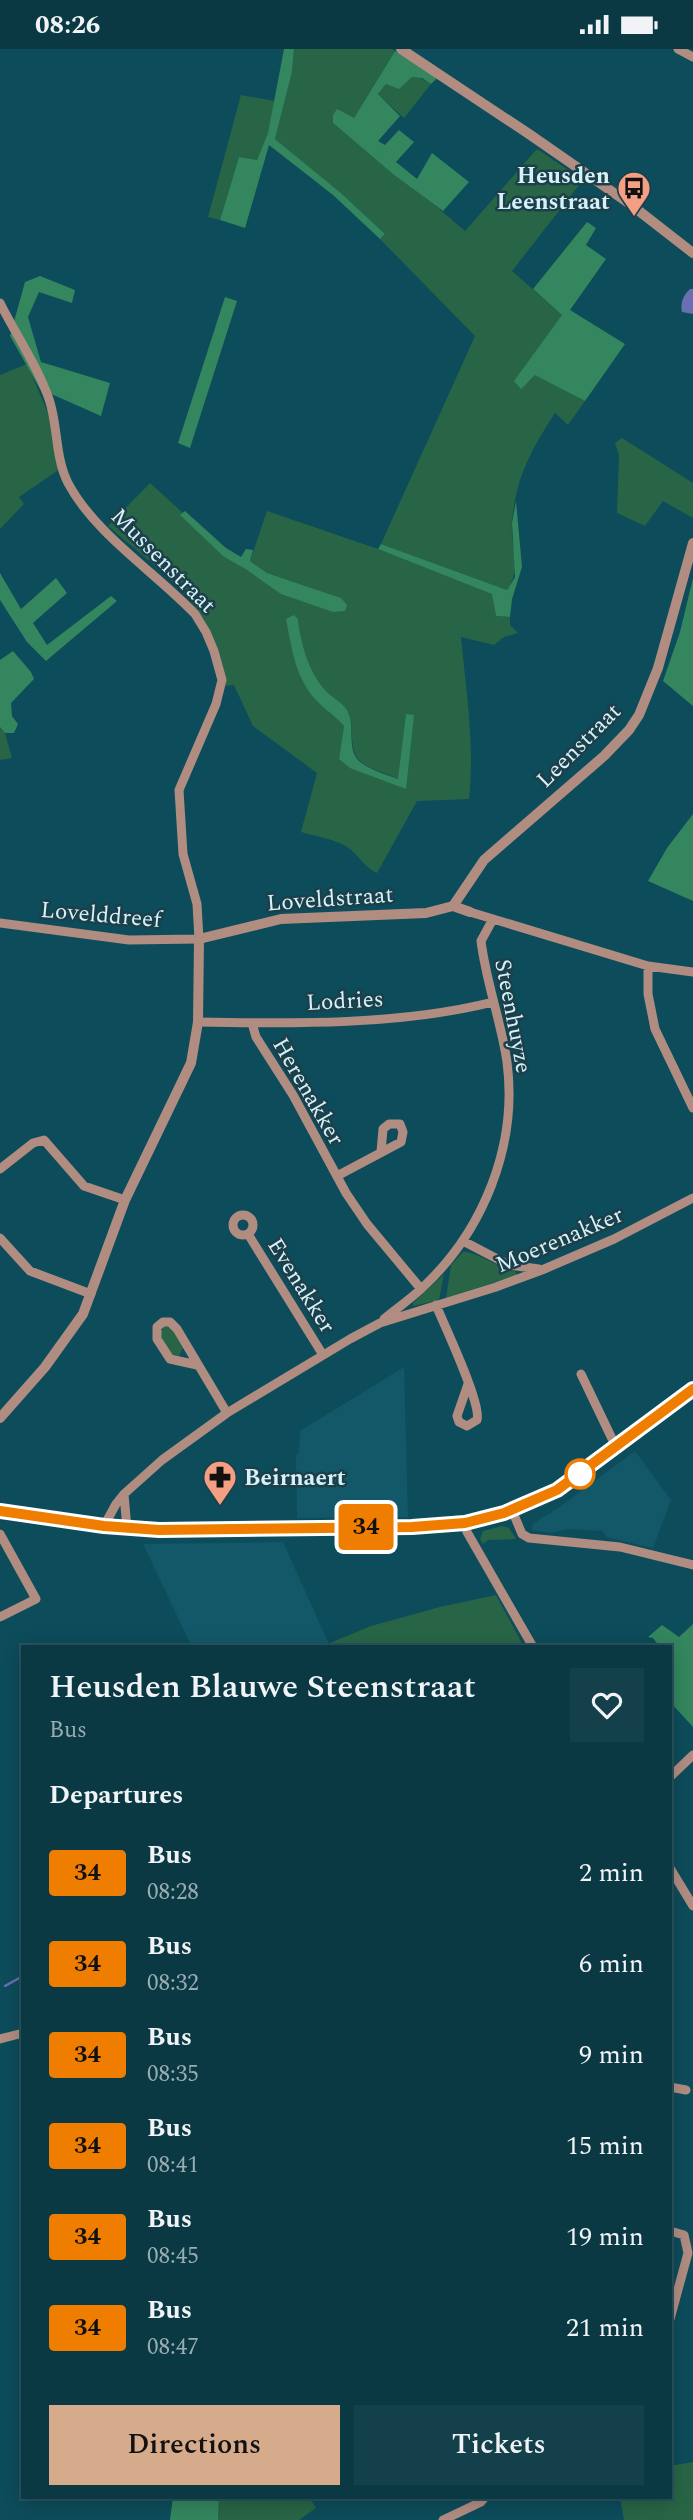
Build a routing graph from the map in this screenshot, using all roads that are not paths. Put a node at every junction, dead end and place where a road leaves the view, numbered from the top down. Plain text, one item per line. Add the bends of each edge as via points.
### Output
1 (401, 49) edge
2 (678, 49) edge
3 (693, 57) edge
4 (692, 249) edge
5 (0, 303) edge
6 (693, 543) edge
7 (453, 906) junction
8 (470, 912) joint
9 (493, 919) junction
10 (0, 923) edge
11 (199, 939) junction
12 (648, 966) junction
13 (693, 972) edge
14 (493, 1002) junction
15 (198, 1022) junction
16 (252, 1023) junction
17 (693, 1108) edge
18 (381, 1152) dead end
19 (0, 1169) edge
20 (337, 1176) junction
21 (693, 1198) edge
22 (125, 1201) junction
23 (248, 1234) dead end
24 (0, 1238) edge
25 (463, 1241) junction
26 (542, 1270) junction
27 (421, 1289) junction
28 (91, 1294) junction
29 (436, 1305) junction
30 (380, 1323) junction
31 (323, 1355) junction
32 (198, 1365) junction
33 (581, 1374) dead end
34 (468, 1384) dead end
35 (693, 1389) edge
36 (227, 1413) junction
37 (0, 1418) edge
38 (615, 1447) junction
39 (124, 1494) junction
40 (0, 1513) edge
41 (513, 1514) junction
42 (465, 1523) junction
43 (104, 1526) junction
44 (127, 1529) junction
45 (0, 1534) edge
46 (693, 1565) edge
47 (0, 1618) edge
48 (532, 1645) edge
49 (693, 1755) edge
50 (672, 1775) edge
51 (672, 1871) edge
52 (693, 1906) edge
53 (21, 2034) edge
54 (0, 2039) edge
55 (672, 2087) edge
56 (687, 2090) dead end
57 (672, 2232) edge
58 (672, 2312) edge
59 (483, 2499) edge
60 (443, 2520) edge

1 - 4 street
2 - 3 street
5 - 11 street, Mussenstraat via 50,400 64,471 79,501 195,614 221,671 216,704 179,796 183,854 197,904
6 - 7 street, Leenstraat via 658,668 639,715 604,756 484,860
7 - 8 street
7 - 11 street, Loveldstraat via 426,913 281,919
8 - 9 street
9 - 12 street
9 - 14 street, Steenhuyze via 481,941
10 - 11 street, Lovelddreef via 129,940
11 - 15 street
12 - 13 street
12 - 17 street via 654,1029
14 - 16 street, Lodries via 435,1014
14 - 25 street, Steenhuyze via 507,1062 505,1136 489,1193
15 - 16 street, Lodries
15 - 22 street via 191,1063
16 - 20 street, Herenakker
18 - 20 street, Herenakker
19 - 22 street via 33,1143 44,1140 84,1186
20 - 27 street, Herenakker via 367,1224
21 - 26 street, Moerenakker
22 - 28 street
23 - 31 street, Evenakker
24 - 28 street via 30,1271
25 - 26 street via 509,1265
25 - 27 street, Steenhuyze
26 - 29 street, Moerenakker
27 - 30 street, Steenhuyze
28 - 37 street via 70,1334
29 - 30 street, Moerenakker
29 - 34 street
30 - 31 street, Moerenakker
31 - 36 street, Moerenakker
32 - 32 street via 170,1322 156,1327 157,1339 170,1359
32 - 36 street
33 - 38 street
35 - 38 street
36 - 39 street, Moerenakker
38 - 41 street via 557,1490
39 - 43 street, Moerenakker
39 - 44 street
40 - 43 street
41 - 42 street
41 - 46 street via 522,1534 536,1540 602,1544
42 - 44 street
42 - 48 street
43 - 44 street
45 - 47 street via 37,1598
49 - 50 street
51 - 52 street
53 - 54 street
55 - 56 street
57 - 58 street via 684,2235 688,2253
59 - 60 street

